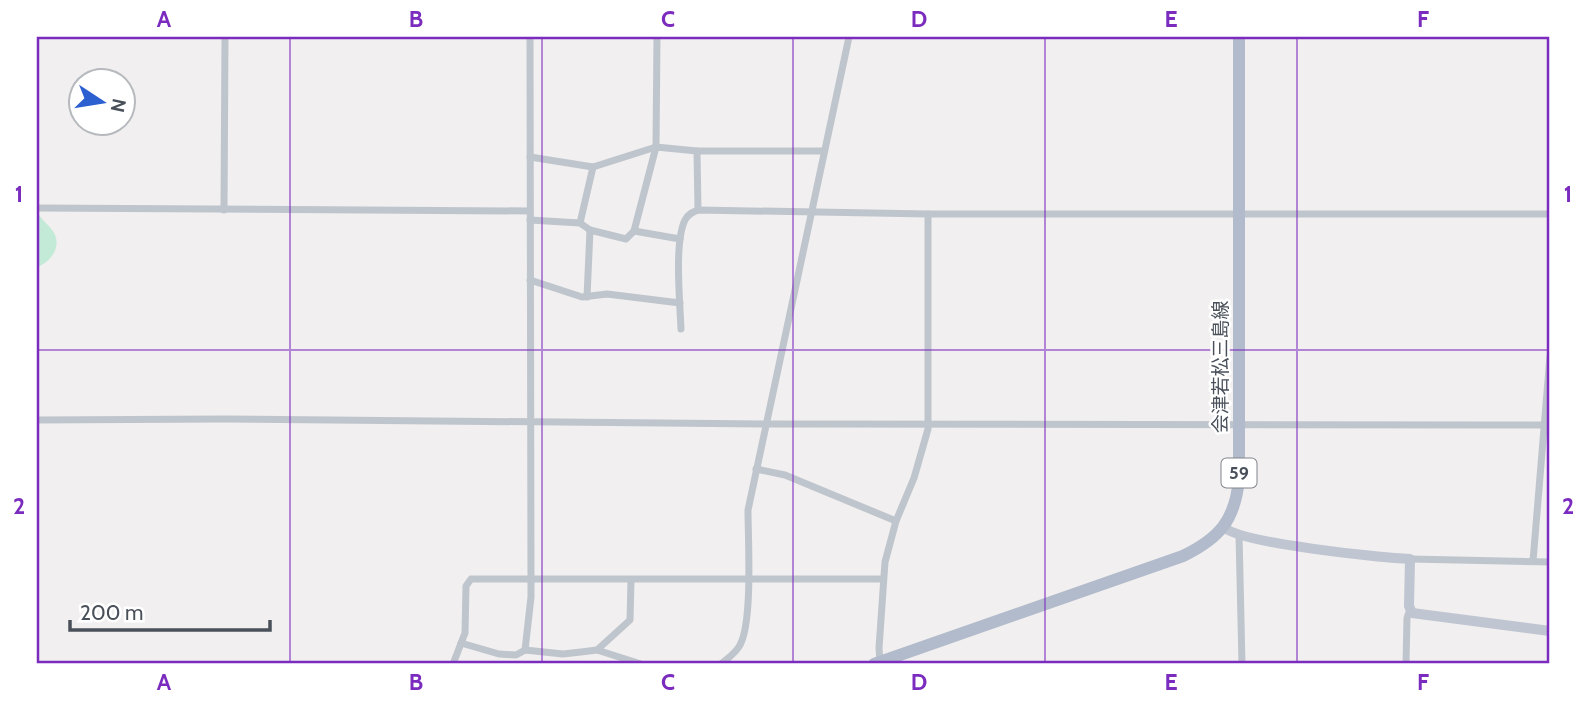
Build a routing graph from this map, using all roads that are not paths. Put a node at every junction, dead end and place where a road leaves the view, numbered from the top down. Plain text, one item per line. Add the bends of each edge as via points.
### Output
1 (225, 37) edge
2 (530, 37) edge
3 (657, 37) edge
4 (849, 37) edge
5 (1239, 37) edge
6 (656, 147) junction
7 (698, 151) junction
8 (824, 151) junction
9 (530, 157) junction
10 (593, 167) junction
11 (37, 208) edge
12 (224, 210) junction
13 (530, 211) junction
14 (698, 211) junction
15 (811, 212) junction
16 (929, 214) junction
17 (1550, 214) edge
18 (1239, 215) junction
19 (530, 220) junction
20 (580, 223) junction
21 (590, 230) junction
22 (634, 231) junction
23 (680, 239) junction
24 (530, 280) junction
25 (587, 297) junction
26 (680, 303) junction
27 (681, 329) dead end
28 (1550, 356) edge
29 (1549, 384) edge
30 (37, 420) edge
31 (530, 422) junction
32 (928, 423) junction
33 (766, 424) junction
34 (1544, 425) junction
35 (1239, 426) junction
36 (756, 469) junction
37 (1541, 483) junction
38 (1550, 485) edge
39 (896, 521) junction
40 (1224, 527) junction
41 (1239, 534) junction
42 (1410, 559) junction
43 (1533, 561) junction
44 (1550, 562) edge
45 (530, 579) junction
46 (883, 579) junction
47 (631, 580) junction
48 (749, 580) junction
49 (1409, 612) junction
50 (1550, 631) edge
51 (461, 643) junction
52 (597, 650) junction
53 (522, 652) junction
54 (877, 663) edge
55 (453, 664) edge
56 (517, 664) edge
57 (641, 664) edge
58 (721, 664) edge
59 (1242, 664) edge
60 (1406, 664) edge

1 - 12 street
2 - 9 street
3 - 6 street
4 - 8 street
5 - 18 main road, 会津若松三島線 / 59
6 - 7 street
6 - 10 street
6 - 22 street
7 - 8 street
7 - 14 street
8 - 15 street
9 - 10 street
9 - 13 street
10 - 20 street
11 - 12 street
12 - 13 street
13 - 19 street
14 - 15 street
14 - 23 street via 686,219
15 - 16 street
15 - 33 street
16 - 18 street
16 - 32 street
17 - 18 street
18 - 35 main road, 会津若松三島線 / 59
19 - 20 street
19 - 24 street
20 - 21 street
21 - 22 street via 626,239
21 - 25 street
22 - 23 street
23 - 26 street
24 - 25 street
24 - 31 street
25 - 26 street via 607,294
26 - 27 street
28 - 29 street
29 - 34 street
30 - 31 street
31 - 33 street
31 - 45 street
32 - 33 street
32 - 35 street
32 - 39 street via 914,478
33 - 36 street
34 - 35 street
34 - 37 street
35 - 40 main road, 会津若松三島線 / 59 via 1238,492
36 - 39 street via 785,474
36 - 48 street via 748,510
37 - 38 street
37 - 43 street
39 - 46 street
40 - 41 street
40 - 54 main road, 会津若松三島線 / 59 via 1183,556
41 - 42 street
41 - 59 street
42 - 43 street
42 - 49 street
43 - 44 street
45 - 47 street
45 - 51 street via 471,579 466,586
45 - 53 street via 531,614
46 - 48 street
46 - 54 street
47 - 48 street
47 - 52 street via 630,620
48 - 58 street via 743,637
49 - 50 street
49 - 60 street
51 - 53 street via 490,652
51 - 55 street
52 - 53 street
52 - 57 street
53 - 56 street

